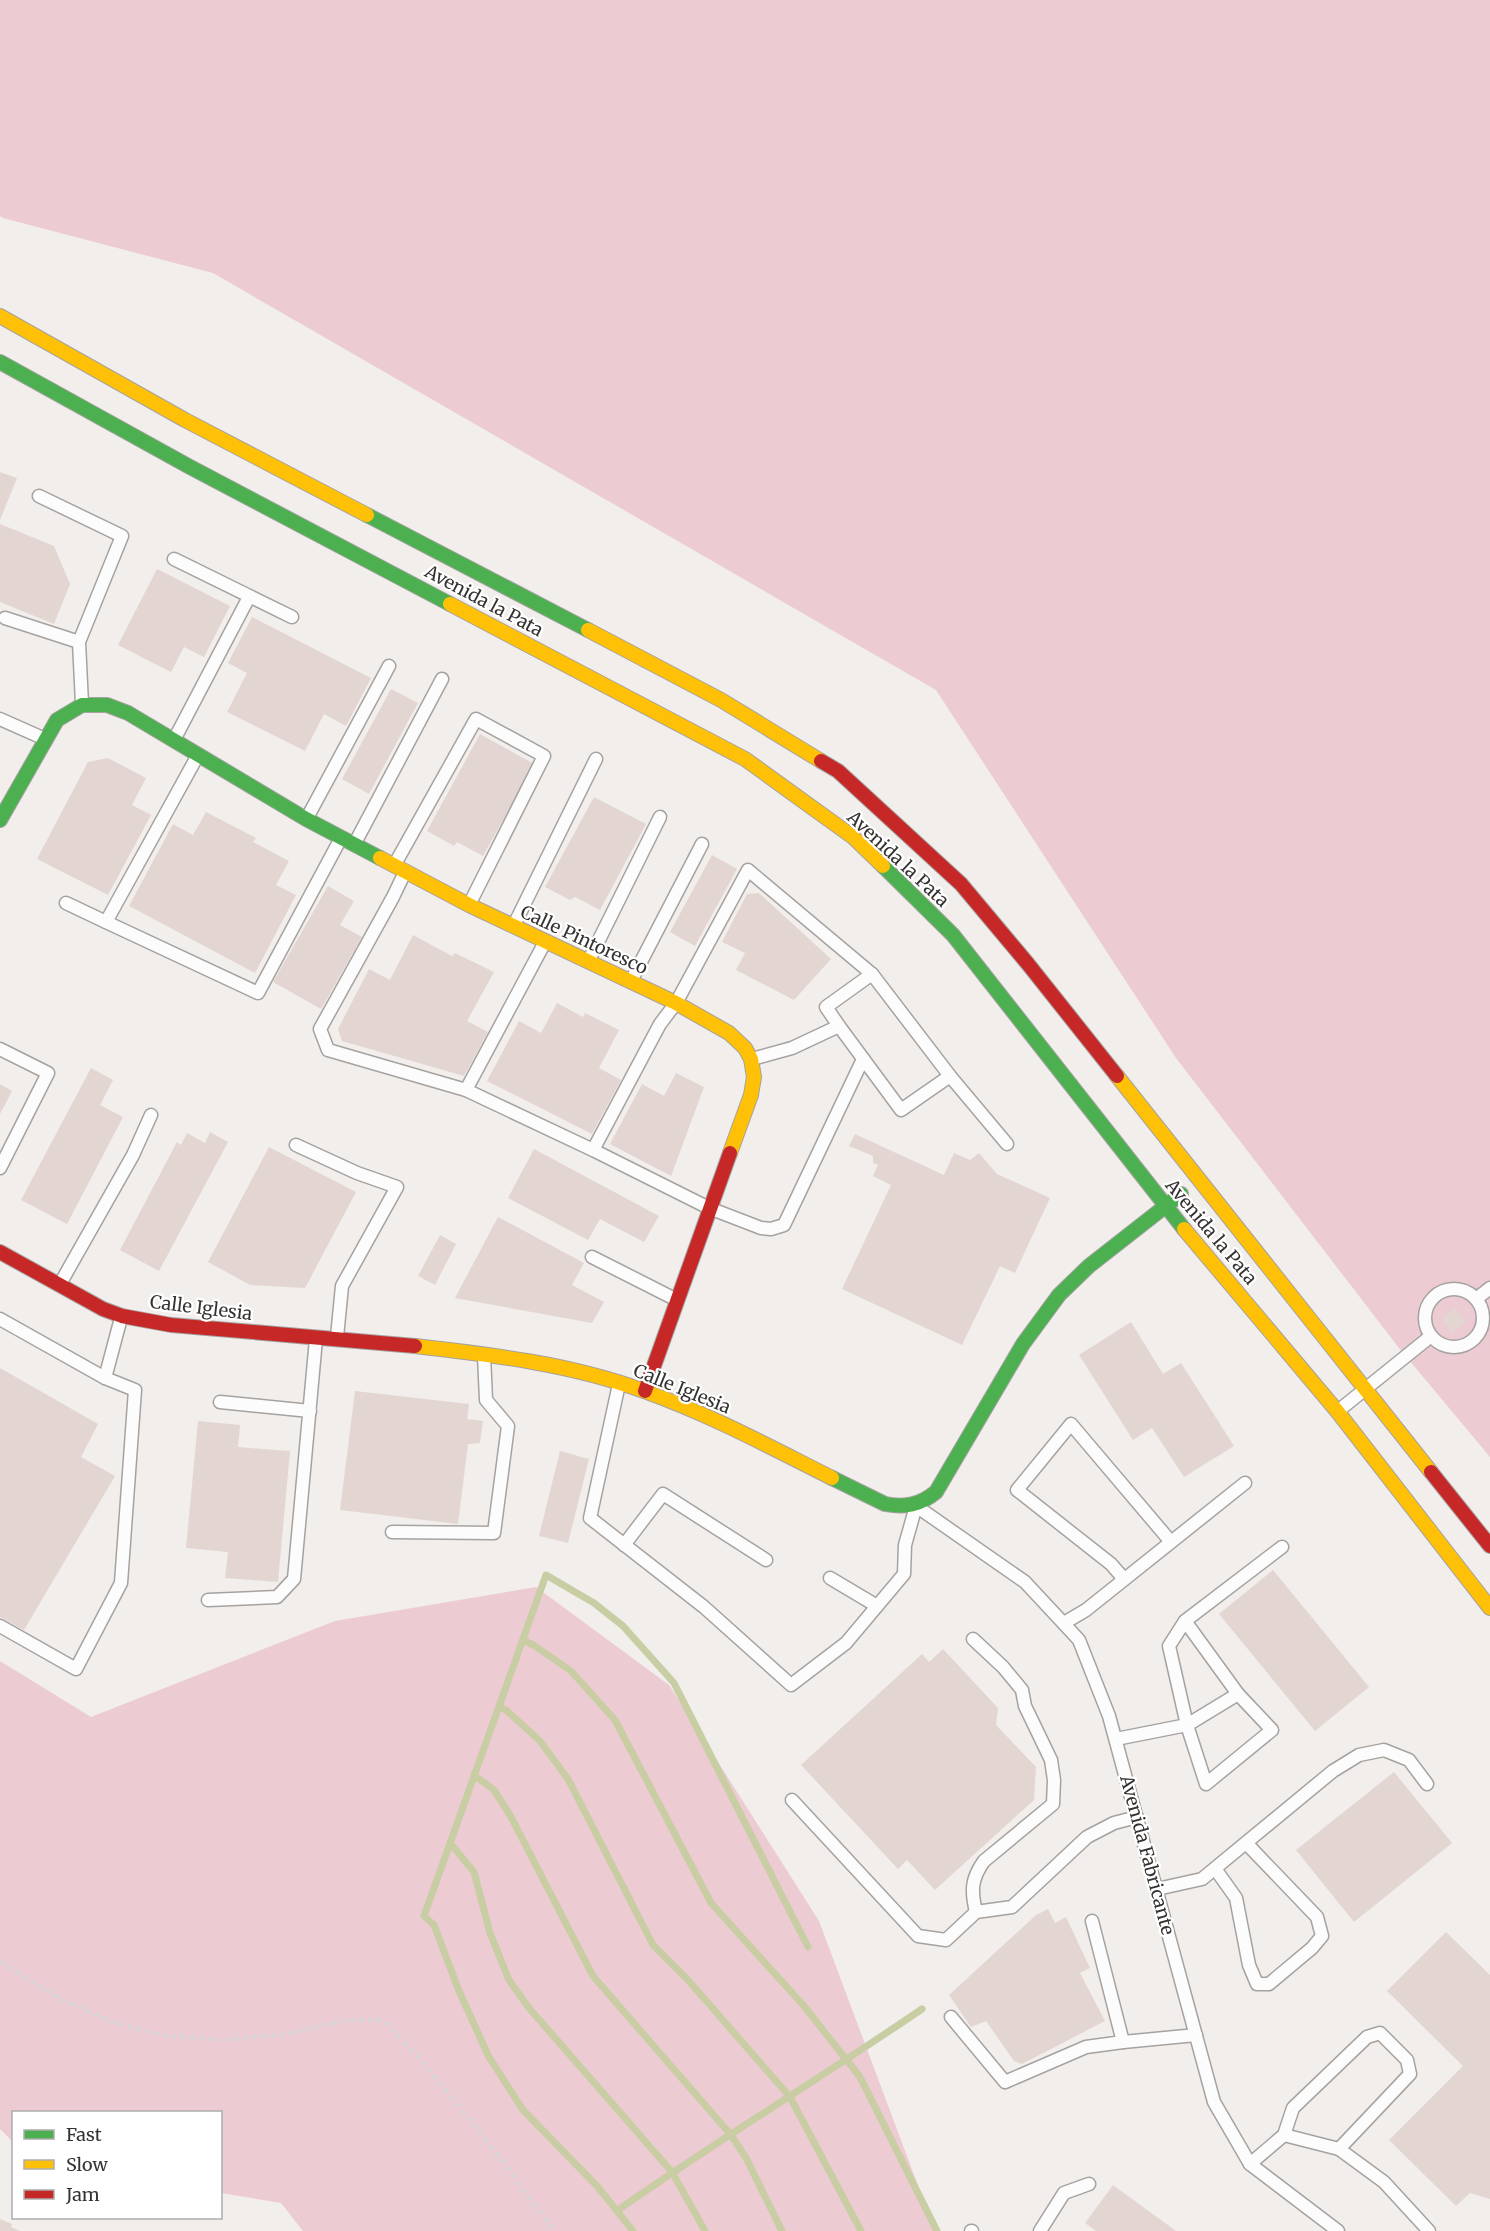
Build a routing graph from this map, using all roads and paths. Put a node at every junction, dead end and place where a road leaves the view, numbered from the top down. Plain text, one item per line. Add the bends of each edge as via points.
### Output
1 (0, 316) edge
2 (0, 362) edge
3 (39, 495) dead end
4 (174, 559) dead end
5 (249, 597) junction
6 (292, 617) dead end
7 (5, 618) dead end
8 (79, 642) junction
9 (388, 666) dead end
10 (442, 679) dead end
11 (82, 705) junction
12 (0, 719) edge
13 (46, 739) junction
14 (174, 739) junction
15 (199, 753) junction
16 (596, 759) dead end
17 (660, 817) dead end
18 (306, 819) junction
19 (0, 820) edge
20 (342, 838) junction
21 (355, 844) junction
22 (702, 844) dead end
23 (400, 868) junction
24 (66, 903) dead end
25 (470, 905) junction
26 (106, 922) junction
27 (513, 926) junction
28 (545, 942) junction
29 (588, 961) junction
30 (872, 974) junction
31 (631, 982) junction
32 (676, 1003) junction
33 (839, 1026) junction
34 (0, 1049) edge
35 (751, 1059) junction
36 (863, 1059) junction
37 (950, 1076) junction
38 (466, 1090) junction
39 (151, 1115) dead end
40 (1007, 1144) dead end
41 (296, 1145) dead end
42 (593, 1149) junction
43 (0, 1168) edge
44 (1199, 1180) junction
45 (1165, 1206) junction
46 (709, 1208) junction
47 (0, 1252) edge
48 (592, 1257) dead end
49 (59, 1285) junction
50 (1490, 1288) edge
51 (1476, 1299) junction
52 (676, 1300) junction
53 (122, 1316) junction
54 (0, 1319) edge
55 (1431, 1336) junction
56 (316, 1338) junction
57 (337, 1339) junction
58 (484, 1354) junction
59 (105, 1378) junction
60 (620, 1383) junction
61 (1366, 1387) junction
62 (645, 1391) junction
63 (220, 1402) dead end
64 (310, 1411) junction
65 (1337, 1411) junction
66 (1245, 1484) dead end
67 (916, 1506) junction
68 (392, 1532) dead end
69 (1171, 1542) junction
70 (624, 1545) junction
71 (1490, 1546) edge
72 (1282, 1547) dead end
73 (766, 1560) dead end
74 (830, 1578) dead end
75 (1124, 1579) junction
76 (208, 1600) dead end
77 (877, 1606) junction
78 (1490, 1608) edge
79 (1185, 1621) junction
80 (1064, 1623) junction
81 (0, 1626) edge
82 (973, 1639) dead end
83 (1238, 1694) junction
84 (1187, 1725) junction
85 (1116, 1739) junction
86 (1427, 1784) dead end
87 (792, 1800) dead end
88 (1137, 1817) junction
89 (1247, 1844) junction
90 (1216, 1870) junction
91 (1157, 1889) junction
92 (976, 1912) junction
93 (1092, 1921) dead end
94 (0, 1962) edge
95 (951, 2017) dead end
96 (1196, 2035) junction
97 (1123, 2042) junction
98 (1284, 2135) junction
99 (1339, 2149) junction
100 (1250, 2164) junction
101 (1089, 2184) dead end
102 (554, 2231) edge
103 (1040, 2231) edge
104 (1338, 2231) edge
105 (1430, 2231) edge

1 - 44 main road, Avenida la Pata via 185,420 721,700 838,771 961,884
2 - 45 main road, Avenida la Pata via 190,467 746,759 853,837 953,935
3 - 8 lane via 122,536
4 - 5 lane
5 - 6 lane
5 - 14 lane
7 - 8 lane
8 - 11 lane
9 - 18 lane
10 - 21 lane
11 - 13 main road via 57,720
11 - 14 main road, Calle Pintoresco via 106,705 128,713
12 - 13 lane
13 - 19 main road
14 - 15 main road, Calle Pintoresco
15 - 18 main road, Calle Pintoresco
15 - 26 lane
16 - 27 lane
17 - 29 lane
18 - 20 main road, Calle Pintoresco
20 - 21 main road, Calle Pintoresco
20 - 26 lane via 258,993
21 - 23 main road, Calle Pintoresco
22 - 31 lane
23 - 25 main road, Calle Pintoresco
23 - 25 lane via 476,719 544,756
23 - 38 lane via 393,897 320,1029 328,1050
24 - 26 lane
25 - 27 main road, Calle Pintoresco
27 - 28 main road, Calle Pintoresco
28 - 29 main road, Calle Pintoresco
28 - 38 lane
29 - 31 main road, Calle Pintoresco
30 - 32 lane via 748,870
30 - 33 lane via 826,1007
30 - 37 lane
31 - 32 main road, Calle Pintoresco
32 - 35 main road, Calle Pintoresco via 729,1033 746,1048
32 - 42 lane via 660,1024
33 - 35 lane via 792,1048
33 - 36 lane
34 - 43 lane via 48,1073
35 - 46 main road via 752,1095
36 - 37 lane via 901,1110
36 - 46 lane via 784,1225 761,1228
37 - 40 lane
38 - 42 lane
39 - 49 lane via 133,1155
41 - 57 lane via 397,1188 342,1286
42 - 46 lane
44 - 45 main road
44 - 61 main road, Avenida la Pata
45 - 65 main road, Avenida la Pata
45 - 67 main road via 1059,1295 1023,1344 936,1492
46 - 52 main road
47 - 49 main road, Calle Iglesia
48 - 52 lane
49 - 53 main road, Calle Iglesia
50 - 51 lane
51 - 55 lane via 1451,1289 1434,1297 1425,1313
51 - 55 lane via 1481,1308 1482,1327 1470,1343 1450,1348
52 - 62 main road
53 - 56 main road, Calle Iglesia via 171,1325
53 - 59 lane
54 - 59 lane
55 - 61 lane
56 - 57 main road, Calle Iglesia
56 - 64 lane
57 - 58 main road, Calle Iglesia
58 - 60 main road, Calle Iglesia via 548,1364
58 - 68 lane via 486,1400 508,1426 494,1533
59 - 81 lane via 135,1390 121,1583 76,1669
60 - 62 main road, Calle Iglesia
60 - 70 lane via 590,1518
61 - 65 lane
61 - 71 main road, Avenida la Pata
62 - 67 main road, Calle Iglesia via 727,1426 885,1504
63 - 64 lane
64 - 76 lane via 294,1579 277,1597
65 - 78 main road, Avenida la Pata
66 - 69 lane
67 - 77 lane via 905,1545 904,1574
67 - 80 lane, Avenida Fabricante via 1025,1582
69 - 75 lane
69 - 75 lane via 1071,1424 1017,1490 1111,1564
70 - 73 lane via 663,1494
70 - 77 lane via 704,1607 791,1685 846,1643
72 - 79 lane
74 - 77 lane
75 - 80 lane via 1086,1611
79 - 83 lane
79 - 84 lane via 1169,1646
80 - 85 lane, Avenida Fabricante via 1079,1640
82 - 92 lane via 1022,1690 1025,1706 1051,1760 1054,1780 1053,1804 977,1871 972,1892
83 - 84 lane
83 - 84 lane via 1272,1730 1206,1784
84 - 85 lane
85 - 88 lane, Avenida Fabricante
86 - 89 lane via 1409,1760 1384,1750 1359,1755 1333,1771
87 - 92 lane via 918,1936 946,1940
88 - 91 lane, Avenida Fabricante
88 - 92 lane via 1087,1837 1012,1907
89 - 90 lane
89 - 90 lane via 1317,1917 1322,1936 1269,1984 1257,1984 1249,1965 1236,1898
90 - 91 lane via 1202,1880
91 - 96 lane, Avenida Fabricante
93 - 97 lane
94 - 102 path via 59,1998 112,2022 166,2036 224,2040 286,2034 346,2020 383,2020 428,2068
95 - 97 lane via 1005,2082 1086,2047
96 - 97 lane
96 - 100 lane, Avenida Fabricante via 1214,2102
98 - 99 lane
98 - 99 lane via 1293,2108 1367,2037 1380,2033 1407,2060 1410,2074
98 - 100 lane
99 - 105 lane via 1384,2182
100 - 104 lane, Avenida Fabricante
101 - 103 lane via 1064,2193

